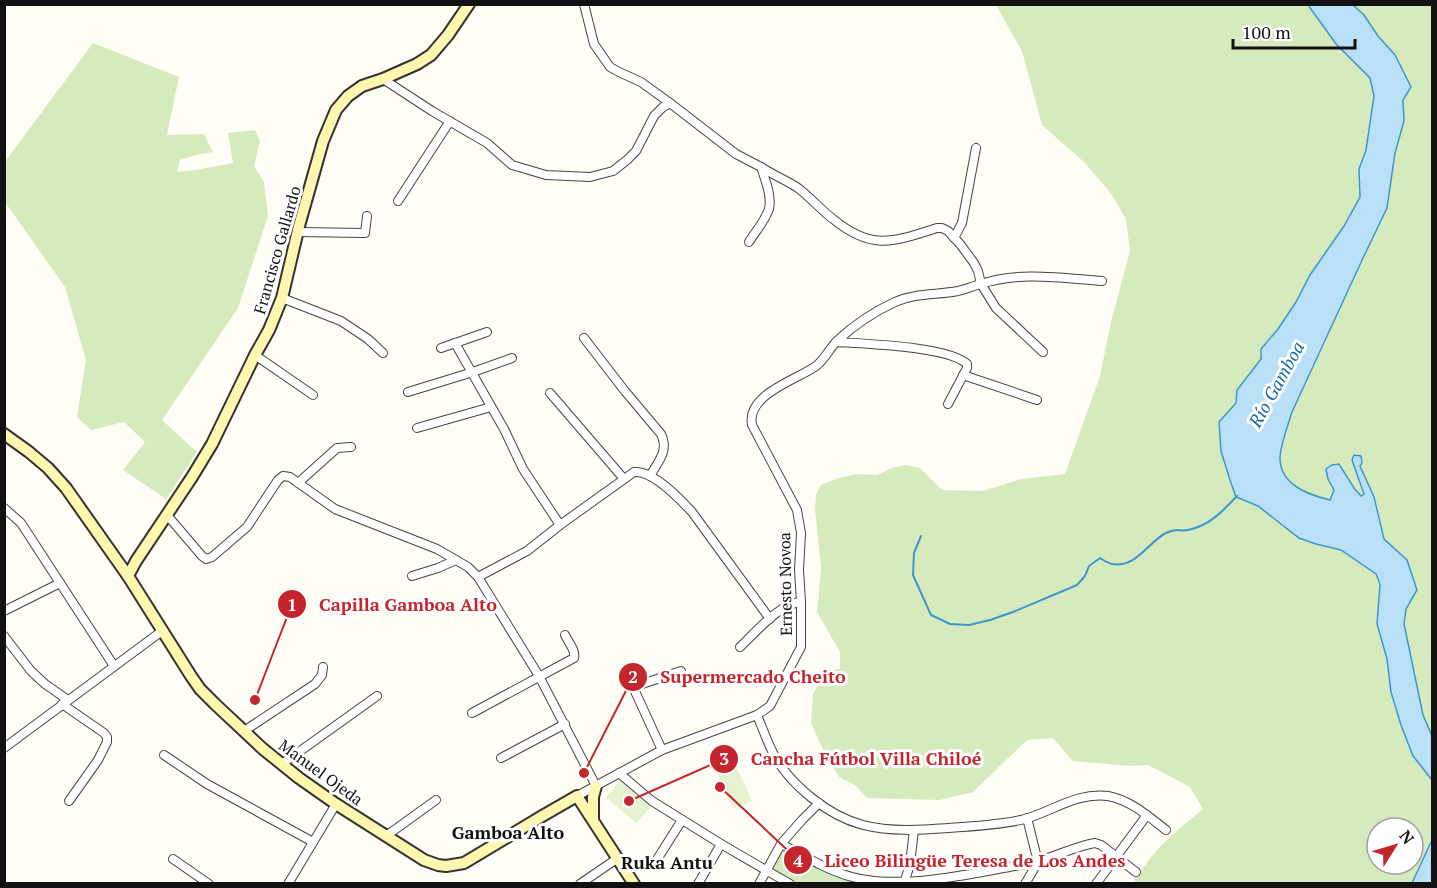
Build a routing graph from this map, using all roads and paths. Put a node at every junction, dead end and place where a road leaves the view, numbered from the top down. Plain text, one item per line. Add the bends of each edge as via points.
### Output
1 (470, 4) edge
2 (584, 4) edge
3 (383, 79) junction
4 (670, 104) junction
5 (450, 121) junction
6 (976, 148) dead end
7 (761, 167) junction
8 (398, 201) dead end
9 (367, 216) dead end
10 (298, 232) junction
11 (954, 238) junction
12 (748, 242) dead end
13 (1102, 281) dead end
14 (981, 284) junction
15 (282, 298) junction
16 (487, 332) dead end
17 (584, 338) dead end
18 (836, 342) junction
19 (455, 343) junction
20 (441, 348) dead end
21 (1043, 352) dead end
22 (382, 353) dead end
23 (255, 355) junction
24 (512, 358) dead end
25 (473, 372) junction
26 (963, 375) junction
27 (408, 392) dead end
28 (550, 393) dead end
29 (313, 395) dead end
30 (1037, 400) dead end
31 (948, 404) dead end
32 (491, 407) junction
33 (417, 428) dead end
34 (6, 438) edge
35 (351, 447) dead end
36 (650, 476) junction
37 (624, 479) junction
38 (298, 483) junction
39 (4, 508) edge
40 (167, 514) junction
41 (560, 525) junction
42 (456, 560) junction
43 (128, 576) junction
44 (412, 576) dead end
45 (478, 577) junction
46 (60, 583) junction
47 (801, 602) junction
48 (4, 611) edge
49 (770, 619) junction
50 (162, 631) junction
51 (565, 635) dead end
52 (4, 636) edge
53 (740, 647) dead end
54 (114, 666) junction
55 (323, 667) dead end
56 (681, 671) dead end
57 (539, 676) junction
58 (377, 696) dead end
59 (65, 702) junction
60 (472, 713) dead end
61 (757, 715) junction
62 (565, 724) junction
63 (244, 731) junction
64 (4, 748) edge
65 (662, 750) junction
66 (164, 755) dead end
67 (501, 758) dead end
68 (282, 764) junction
69 (619, 773) junction
70 (596, 786) junction
71 (577, 796) junction
72 (436, 800) dead end
73 (69, 801) dead end
74 (819, 803) junction
75 (336, 804) junction
76 (554, 809) junction
77 (1147, 815) junction
78 (1027, 818) junction
79 (593, 819) junction
80 (682, 820) junction
81 (914, 830) junction
82 (1166, 830) dead end
83 (386, 836) junction
84 (313, 842) junction
85 (721, 844) junction
86 (782, 844) junction
87 (1116, 857) junction
88 (618, 858) junction
89 (173, 859) dead end
90 (656, 861) dead end
91 (1038, 862) junction
92 (766, 869) junction
93 (1136, 872) dead end
94 (965, 875) junction
95 (904, 883) edge
96 (208, 884) edge
97 (288, 884) edge
98 (580, 884) edge
99 (634, 884) edge
100 (698, 884) edge
101 (759, 884) edge
102 (790, 884) edge
103 (960, 884) edge
104 (1025, 884) edge
105 (1096, 884) edge

1 - 3 street, Francisco Gallardo via 431,55
2 - 4 street via 594,44 610,67 641,82
3 - 5 street
3 - 10 street, Francisco Gallardo via 362,86 336,110 323,141
4 - 5 street via 654,116 627,160 613,171 590,177 546,175 512,165 488,143
4 - 7 street via 736,154
5 - 8 street
6 - 11 street via 962,224
7 - 11 street via 798,188 833,220 863,238 892,242 937,228
7 - 12 street via 769,208
9 - 10 street via 365,233
10 - 15 street, Francisco Gallardo
11 - 14 street via 974,263
13 - 14 street, Ernesto Novoa via 1019,276
14 - 18 street, Ernesto Novoa via 897,301 866,317
14 - 21 street via 996,308
15 - 22 street via 341,321
15 - 23 street, Francisco Gallardo
16 - 19 street
17 - 36 street via 661,434 665,450
18 - 26 street via 915,348 954,356 967,364
18 - 47 street, Ernesto Novoa via 819,364 772,390 751,417 797,510
19 - 20 street
19 - 25 street
23 - 29 street
23 - 40 street, Francisco Gallardo via 212,444
24 - 25 street
25 - 27 street
25 - 32 street
26 - 30 street
26 - 31 street
28 - 37 street
32 - 33 street
32 - 41 street via 523,469
34 - 43 street, Manuel Ojeda via 29,452 66,488
35 - 38 street via 337,448
36 - 37 street via 637,471
36 - 49 street via 678,496 692,512
37 - 41 street
38 - 40 street via 284,476 278,480 247,527 206,559
38 - 42 street via 335,509
39 - 46 street via 21,523
40 - 43 street, Francisco Gallardo
41 - 45 street via 527,551
42 - 44 street
42 - 45 street
43 - 50 street, Manuel Ojeda
45 - 57 street
46 - 48 street
46 - 54 street
47 - 49 street via 789,604
47 - 61 street, Ernesto Novoa via 801,647 770,706
49 - 53 street
50 - 54 street
50 - 63 street, Manuel Ojeda via 200,689
51 - 57 street via 574,658
52 - 59 street via 31,670
54 - 59 street
55 - 63 street via 315,684
56 - 65 street via 633,687
57 - 60 street
57 - 62 street
58 - 68 street
59 - 64 street
59 - 73 street via 107,737 98,760
61 - 65 street, Ernesto Novoa
61 - 74 street via 785,771
62 - 67 street
62 - 70 street
63 - 68 street, Manuel Ojeda
65 - 69 street, Ernesto Novoa
66 - 84 street via 207,784
68 - 75 street, Manuel Ojeda
69 - 70 street, Ernesto Novoa
69 - 80 street
70 - 71 street, Ernesto Novoa
70 - 79 street
71 - 76 street, Ernesto Novoa
71 - 79 street
72 - 83 street
74 - 81 street via 861,825
74 - 86 street
75 - 83 street, Manuel Ojeda
75 - 84 street
76 - 79 street via 572,808
76 - 83 street, Manuel Ojeda via 457,865 424,860
77 - 78 street via 1118,799 1094,795
77 - 82 street
77 - 87 street
78 - 81 street
78 - 91 street
79 - 88 street
80 - 85 street
80 - 90 street
81 - 95 street
84 - 97 street
85 - 92 street
85 - 100 street
86 - 92 street
86 - 95 street via 848,876
87 - 91 street via 1095,843
87 - 93 street
87 - 105 street
88 - 98 street
88 - 99 street
89 - 96 street
91 - 94 street
91 - 104 street
92 - 101 street
92 - 102 street
94 - 95 street
94 - 103 street

